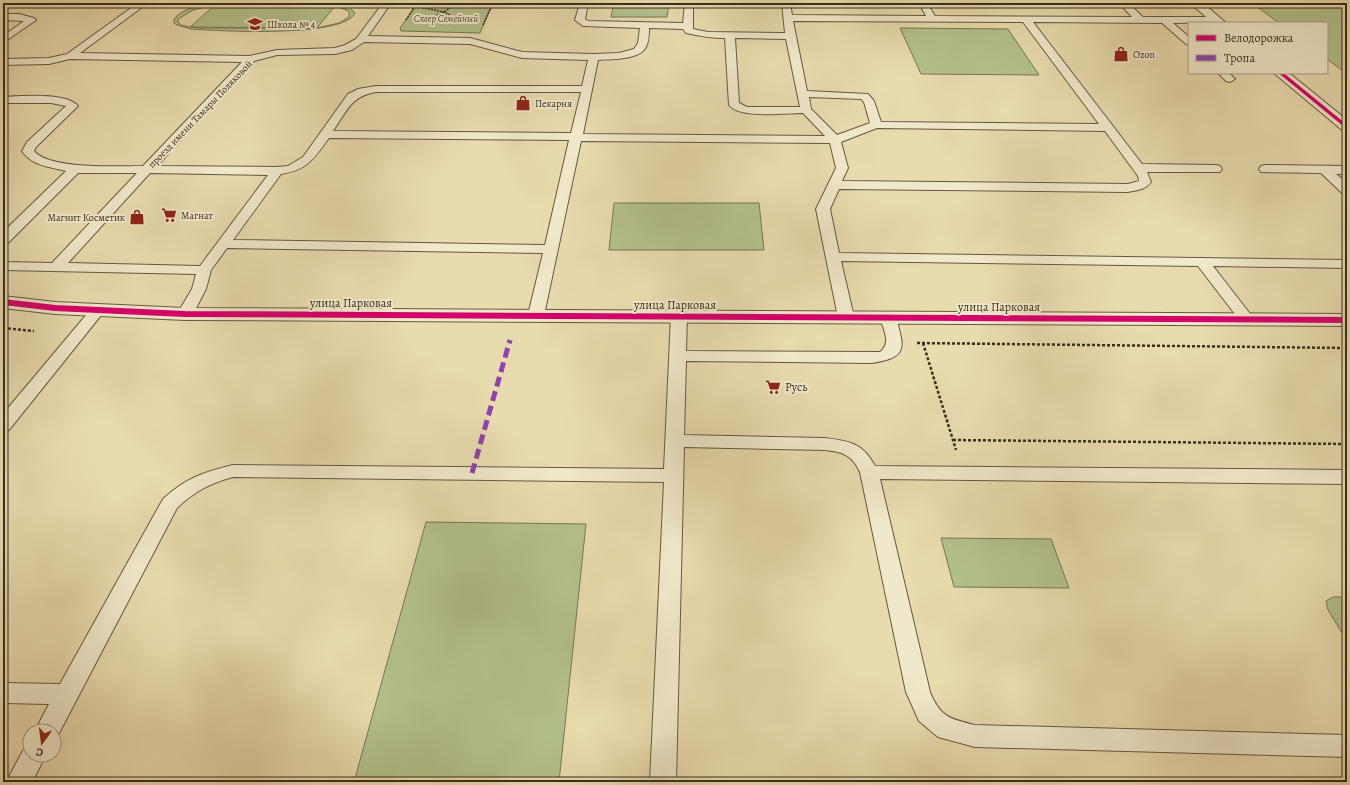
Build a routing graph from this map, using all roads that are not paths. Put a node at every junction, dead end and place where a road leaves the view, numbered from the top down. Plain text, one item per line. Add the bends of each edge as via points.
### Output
1 (387, 3) edge
2 (584, 3) edge
3 (688, 3) edge
4 (786, 3) edge
5 (923, 3) edge
6 (1123, 3) edge
7 (1196, 3) edge
8 (138, 6) dead end
9 (3, 17) edge
10 (788, 18) junction
11 (932, 19) junction
12 (1026, 19) junction
13 (1140, 19) junction
14 (1165, 20) junction
15 (1218, 21) edge
16 (645, 26) junction
17 (687, 26) junction
18 (730, 35) junction
19 (790, 36) junction
20 (361, 39) junction
21 (3, 40) edge
22 (1188, 41) edge
23 (70, 56) junction
24 (594, 56) junction
25 (250, 59) junction
26 (3, 62) edge
27 (1282, 74) edge
28 (587, 89) junction
29 (803, 94) junction
30 (3, 100) edge
31 (806, 110) junction
32 (876, 125) junction
33 (1347, 127) edge
34 (1107, 128) junction
35 (325, 134) junction
36 (576, 137) junction
37 (835, 140) junction
38 (1138, 168) junction
39 (75, 169) junction
40 (1216, 169) dead end
41 (1265, 169) dead end
42 (146, 170) junction
43 (1325, 170) junction
44 (1347, 170) edge
45 (277, 171) junction
46 (834, 185) junction
47 (1347, 190) edge
48 (3, 240) edge
49 (224, 244) junction
50 (551, 249) junction
51 (833, 257) junction
52 (1202, 262) junction
53 (1347, 264) edge
54 (3, 266) edge
55 (56, 267) junction
56 (204, 270) junction
57 (3, 302) edge
58 (97, 311) junction
59 (185, 314) junction
60 (536, 316) junction
61 (679, 316) junction
62 (846, 317) junction
63 (888, 318) junction
64 (1246, 319) junction
65 (1347, 320) edge
66 (677, 356) junction
67 (3, 426) edge
68 (674, 440) junction
69 (869, 472) junction
70 (674, 476) junction
71 (1347, 477) edge
72 (3, 693) edge
73 (67, 694) junction
74 (51, 723) edge
75 (1347, 746) edge
76 (30, 763) edge
77 (19, 782) edge
78 (663, 782) edge

1 - 20 lane, проезд имени Тамары Поляковой
2 - 16 lane via 580,20 586,24
3 - 17 lane
4 - 10 lane
5 - 11 lane
6 - 13 lane
7 - 15 street
8 - 23 lane
9 - 21 lane via 31,20
10 - 11 lane
10 - 19 lane
11 - 12 lane
12 - 13 lane
12 - 34 lane
13 - 14 lane
14 - 15 lane
14 - 22 lane
16 - 17 lane
16 - 24 lane via 642,47 638,51
17 - 18 lane via 689,31 697,34
18 - 19 lane
18 - 31 lane via 734,105 745,110
19 - 29 lane
20 - 24 lane via 470,41 522,55
20 - 25 lane, проезд имени Тамары Поляковой via 355,44 334,51 276,52
23 - 25 lane
23 - 26 lane via 49,61
24 - 28 lane
25 - 42 lane, проезд имени Тамары Поляковой
27 - 33 street
28 - 35 lane via 362,91 352,96
28 - 36 lane
29 - 31 lane
29 - 32 lane via 864,96 869,101
30 - 39 lane via 70,103 73,106 68,112 31,145 28,151 40,160
31 - 37 lane
32 - 34 lane
32 - 37 lane
34 - 38 lane
35 - 36 lane
35 - 45 lane via 307,160 291,169
36 - 37 lane
36 - 50 lane
37 - 46 lane via 842,168
38 - 40 lane
38 - 46 lane via 1145,182 1140,186 1128,188
39 - 42 lane
39 - 48 lane
41 - 43 lane
42 - 45 lane
42 - 55 lane, проезд имени Тамары Поляковой
43 - 44 lane
43 - 47 lane
45 - 49 lane
46 - 51 lane via 824,209
49 - 50 lane
49 - 56 lane
50 - 60 lane
51 - 52 lane
51 - 62 lane
52 - 53 lane
52 - 64 lane
54 - 55 lane
55 - 56 lane
56 - 59 lane via 199,289
57 - 58 street, улица Парковая
58 - 59 street, улица Парковая
58 - 67 lane
59 - 60 street, улица Парковая
60 - 61 street, улица Парковая
61 - 62 street, улица Парковая
61 - 66 lane
62 - 63 street, улица Парковая
63 - 64 street, улица Парковая
63 - 66 lane via 895,343 894,350 886,356
64 - 65 street, улица Парковая
66 - 68 lane
68 - 69 lane via 846,446 862,456
68 - 70 lane
69 - 71 lane
69 - 75 lane via 918,692 927,714 947,729 975,736
70 - 73 lane via 233,471 206,478 187,487 170,504
70 - 78 lane
72 - 73 lane
73 - 74 lane
76 - 77 lane

